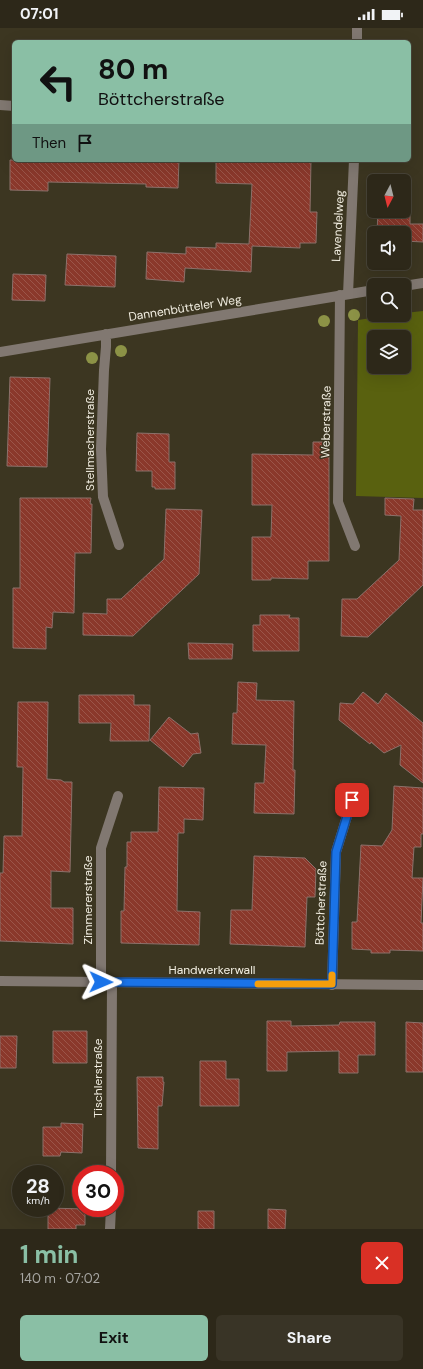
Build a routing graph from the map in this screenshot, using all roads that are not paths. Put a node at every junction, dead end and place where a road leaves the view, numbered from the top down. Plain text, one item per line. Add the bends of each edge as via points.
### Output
1 (357, 28) edge
2 (357, 40) edge
3 (0, 105) edge
4 (12, 106) edge
5 (354, 162) edge
6 (423, 283) edge
7 (411, 285) edge
8 (367, 291) edge
9 (344, 295) junction
10 (106, 334) junction
11 (0, 352) edge
12 (119, 545) dead end
13 (356, 546) dead end
14 (118, 796) dead end
15 (352, 800) dead end
16 (0, 981) edge
17 (101, 982) junction
18 (112, 983) junction
19 (332, 984) junction
20 (423, 985) edge
21 (111, 1165) edge
22 (111, 1217) edge
23 (110, 1229) edge

1 - 2 street
3 - 4 street
5 - 9 street, Lavendelweg
6 - 7 street
8 - 9 street, Dannenbütteler Weg
9 - 10 street, Dannenbütteler Weg
9 - 13 street, Weberstraße via 338,502
10 - 11 street, Dannenbütteler Weg
10 - 12 street, Stellmacherstraße via 101,449 103,497
14 - 17 street, Zimmererstraße via 102,848
15 - 19 street, Böttcherstraße via 336,852
16 - 17 street, Handwerkerwall
17 - 18 street, Handwerkerwall
18 - 19 street, Handwerkerwall
18 - 21 street, Tischlerstraße
19 - 20 street, Handwerkerwall
22 - 23 street

